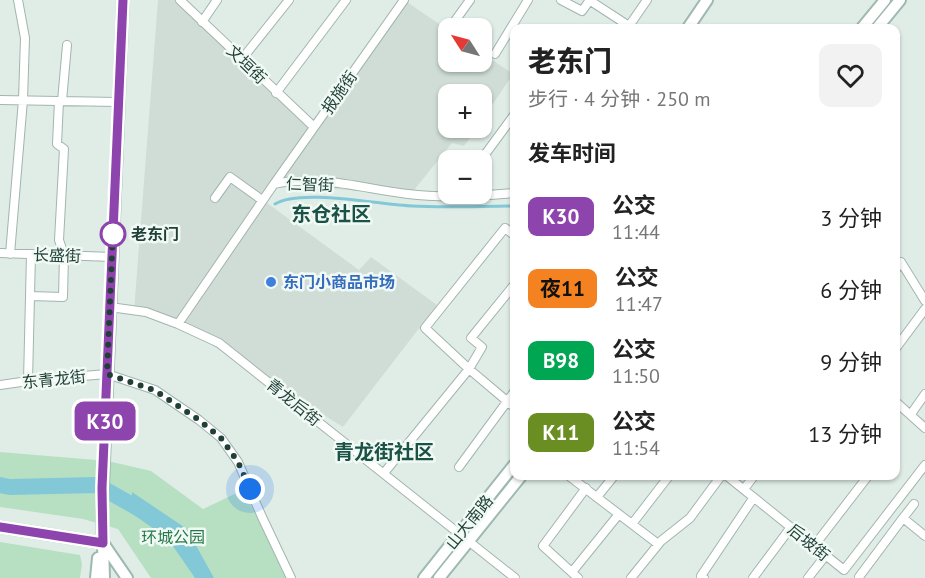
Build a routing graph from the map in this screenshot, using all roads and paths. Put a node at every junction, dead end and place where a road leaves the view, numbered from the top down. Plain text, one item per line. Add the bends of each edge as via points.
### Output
1 (18, 0) edge
2 (123, 0) edge
3 (180, 0) edge
4 (217, 0) edge
5 (288, 0) edge
6 (346, 0) edge
7 (404, 0) edge
8 (470, 0) edge
9 (528, 0) edge
10 (561, 0) edge
11 (589, 0) edge
12 (647, 0) edge
13 (706, 0) edge
14 (885, 0) edge
15 (900, 0) edge
16 (457, 18) edge
17 (202, 21) junction
18 (513, 24) edge
19 (624, 24) edge
20 (630, 24) edge
21 (691, 24) edge
22 (865, 24) edge
23 (880, 24) edge
24 (510, 29) edge
25 (67, 45) dead end
26 (495, 54) dead end
27 (242, 59) junction
28 (276, 93) junction
29 (0, 100) edge
30 (23, 100) junction
31 (61, 101) junction
32 (118, 102) junction
33 (510, 120) edge
34 (314, 128) junction
35 (488, 150) edge
36 (274, 184) junction
37 (492, 193) edge
38 (510, 193) edge
39 (438, 194) edge
40 (215, 198) dead end
41 (262, 200) junction
42 (510, 232) edge
43 (0, 253) edge
44 (10, 254) junction
45 (31, 254) junction
46 (64, 255) junction
47 (113, 257) junction
48 (900, 263) edge
49 (510, 290) edge
50 (30, 296) junction
51 (925, 301) edge
52 (110, 307) junction
53 (925, 309) edge
54 (178, 324) junction
55 (900, 343) edge
56 (469, 369) junction
57 (107, 374) junction
58 (28, 381) junction
59 (0, 385) edge
60 (925, 394) edge
61 (510, 403) edge
62 (510, 405) edge
63 (900, 405) edge
64 (911, 414) junction
65 (925, 428) edge
66 (925, 465) edge
67 (459, 467) dead end
68 (510, 471) edge
69 (384, 473) junction
70 (518, 480) edge
71 (574, 480) edge
72 (611, 480) edge
73 (666, 480) edge
74 (718, 480) edge
75 (732, 480) edge
76 (751, 480) edge
77 (865, 480) edge
78 (586, 489) junction
79 (744, 489) junction
80 (597, 497) junction
81 (753, 500) dead end
82 (914, 504) dead end
83 (619, 514) junction
84 (903, 518) junction
85 (632, 524) junction
86 (5, 527) edge
87 (791, 527) junction
88 (465, 536) junction
89 (925, 536) edge
90 (103, 543) junction
91 (658, 544) junction
92 (814, 546) junction
93 (826, 555) junction
94 (844, 570) junction
95 (575, 575) edge
96 (860, 577) edge
97 (96, 578) edge
98 (104, 578) edge
99 (127, 578) edge
100 (291, 578) edge
101 (424, 578) edge
102 (439, 578) edge
103 (515, 578) edge
104 (631, 578) edge
105 (704, 578) edge
106 (753, 578) edge
107 (808, 578) edge

1 - 30 street via 25,38
2 - 32 main road
3 - 17 street, 文垣街
4 - 17 street
5 - 27 street
6 - 28 street
7 - 34 street, 报施街
8 - 16 street
9 - 18 street
10 - 11 street via 582,11
11 - 19 street
12 - 20 street
13 - 21 main road
14 - 22 main road
15 - 23 main road
17 - 27 street, 文垣街
24 - 26 street
25 - 31 street
27 - 28 street, 文垣街
28 - 34 street, 文垣街
29 - 30 street
30 - 31 street
30 - 44 street
31 - 32 street
31 - 46 street via 57,144 64,149 59,240
32 - 47 main road
33 - 35 street
34 - 36 street, 报施街
36 - 39 street, 仁智街 via 291,180 410,195
36 - 41 street, 仁智街
37 - 38 street, 仁智街
40 - 41 street via 230,177
41 - 54 street, 仁智街
42 - 56 street via 505,228 425,328
43 - 44 street, 长盛街
44 - 45 street, 长盛街
45 - 46 street, 长盛街
45 - 50 street
46 - 47 street, 长盛街
46 - 50 street via 63,297
47 - 52 main road
48 - 51 street
49 - 56 street via 471,338 482,347
50 - 58 street
52 - 54 street, 青龙后街 via 146,312
52 - 57 main road
53 - 55 street
54 - 69 street, 青龙后街 via 219,343
56 - 61 street
56 - 69 street
57 - 58 street, 东青龙街
57 - 90 main road
57 - 100 street, 东青龙街 via 154,390 221,438 238,462
58 - 59 street, 东青龙街
60 - 64 street
62 - 67 street
63 - 64 street
64 - 65 street
66 - 94 street, 后坡街
68 - 88 main road, 山大南路
69 - 88 street, 青龙后街
70 - 88 main road, 山大南路
71 - 78 street
72 - 80 street
73 - 85 street
74 - 91 street via 690,518
75 - 79 street, 后坡街
76 - 79 street
77 - 92 street
78 - 80 street
78 - 95 street via 543,546
79 - 87 street, 后坡街
80 - 83 street
81 - 105 street via 701,576
82 - 84 street
83 - 85 street
83 - 95 street
84 - 89 street
84 - 96 street
85 - 91 street
86 - 90 main road
87 - 92 street, 后坡街
87 - 106 street
88 - 101 main road, 山大南路
88 - 102 main road, 山大南路
88 - 103 street, 青龙后街
90 - 97 main road
90 - 98 main road
90 - 99 main road
91 - 104 street
92 - 93 street, 后坡街
93 - 94 street, 后坡街
93 - 107 street
94 - 96 street

